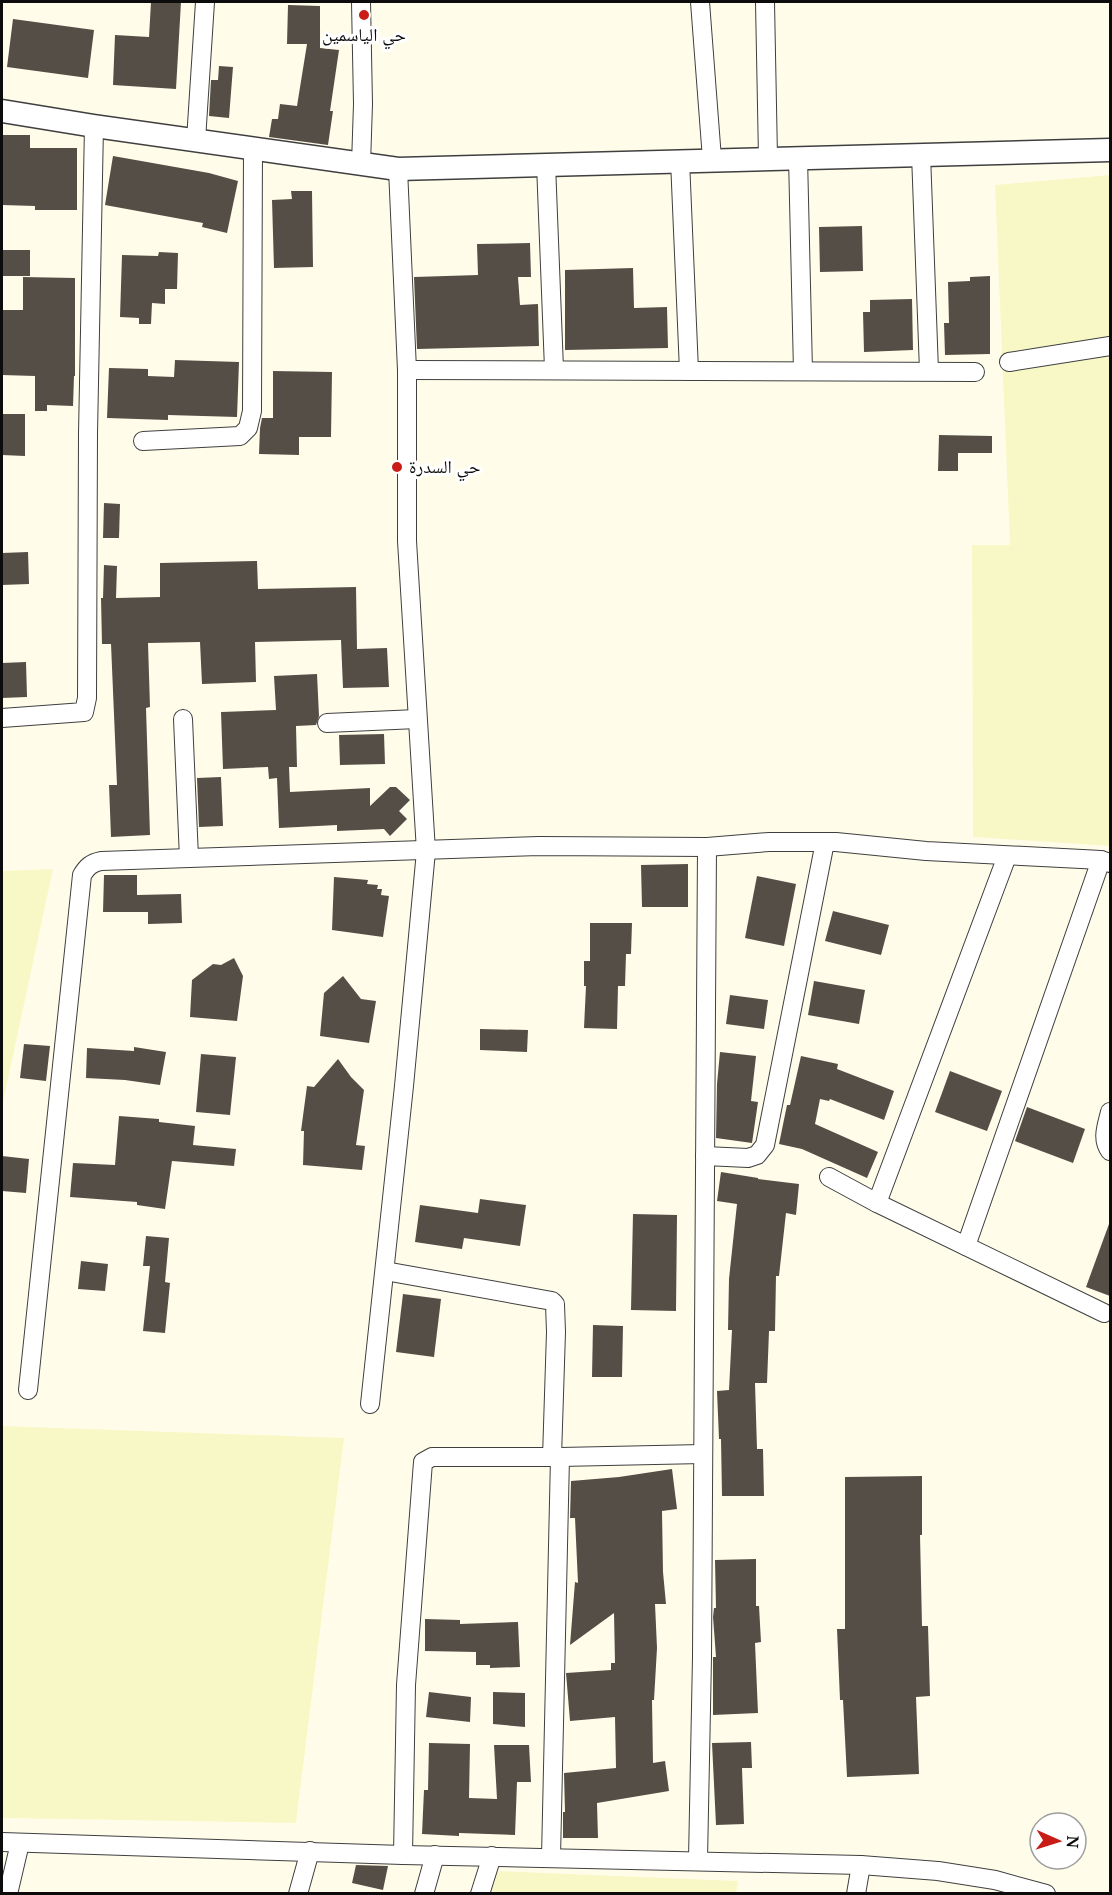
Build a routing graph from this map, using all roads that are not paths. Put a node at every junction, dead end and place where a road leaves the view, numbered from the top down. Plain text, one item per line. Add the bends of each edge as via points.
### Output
1 (205, 2) edge
2 (361, 2) edge
3 (700, 2) edge
4 (765, 2) edge
5 (2, 111) edge
6 (94, 126) junction
7 (196, 140) junction
8 (253, 148) junction
9 (1110, 150) edge
10 (921, 154) junction
11 (798, 157) junction
12 (768, 158) junction
13 (712, 159) junction
14 (680, 160) junction
15 (361, 164) junction
16 (546, 164) junction
17 (398, 169) junction
18 (1110, 346) edge
19 (1009, 362) dead end
20 (407, 369) junction
21 (554, 369) junction
22 (689, 370) junction
23 (803, 371) junction
24 (929, 371) junction
25 (975, 372) dead end
26 (143, 441) dead end
27 (2, 718) edge
28 (183, 719) dead end
29 (417, 719) junction
30 (327, 723) dead end
31 (825, 842) junction
32 (707, 847) junction
33 (426, 851) junction
34 (1007, 856) junction
35 (189, 858) junction
36 (1106, 862) edge
37 (1110, 1112) edge
38 (1110, 1151) edge
39 (705, 1156) junction
40 (829, 1177) dead end
41 (877, 1203) junction
42 (966, 1246) junction
43 (385, 1271) junction
44 (1104, 1313) dead end
45 (28, 1390) dead end
46 (370, 1404) dead end
47 (703, 1454) junction
48 (556, 1457) junction
49 (2, 1842) edge
50 (20, 1843) junction
51 (310, 1851) junction
52 (404, 1854) junction
53 (435, 1855) junction
54 (492, 1856) junction
55 (551, 1857) junction
56 (698, 1860) junction
57 (861, 1865) junction
58 (8, 1893) edge
59 (298, 1893) edge
60 (424, 1893) edge
61 (480, 1893) edge
62 (856, 1893) edge
63 (1046, 1893) edge

1 - 7 street
2 - 15 street
3 - 13 street
4 - 12 street
5 - 6 street
6 - 7 street
6 - 27 street via 87,698 84,712
7 - 8 street
8 - 15 street
8 - 26 street via 252,411 248,428 240,436
9 - 10 street
10 - 11 street
10 - 24 street
11 - 12 street
11 - 23 street
12 - 13 street
13 - 14 street
14 - 16 street
14 - 22 street
15 - 17 street
16 - 17 street
16 - 21 street
17 - 20 street
18 - 19 street
20 - 21 street
20 - 29 street via 407,541
21 - 22 street
22 - 23 street
23 - 24 street
24 - 25 street
28 - 35 street
29 - 30 street
29 - 33 street
31 - 32 street
31 - 34 street
31 - 39 street via 765,1145 757,1155 747,1158
32 - 33 street via 539,846
32 - 39 street
33 - 35 street
33 - 43 street
34 - 36 street
34 - 41 street
35 - 45 street via 101,861 87,867 82,875
36 - 42 street
37 - 38 street via 1105,1136
39 - 47 street
40 - 41 street
41 - 42 street
42 - 44 street
43 - 46 street
43 - 48 street via 555,1304
47 - 48 street
47 - 56 street
48 - 52 street via 432,1457 423,1462 406,1685
48 - 55 street
49 - 50 street
50 - 51 street
50 - 58 street
51 - 52 street
51 - 59 street
52 - 53 street
53 - 54 street
53 - 60 street
54 - 55 street
54 - 61 street
55 - 56 street
56 - 57 street
57 - 62 street
57 - 63 street via 939,1871

